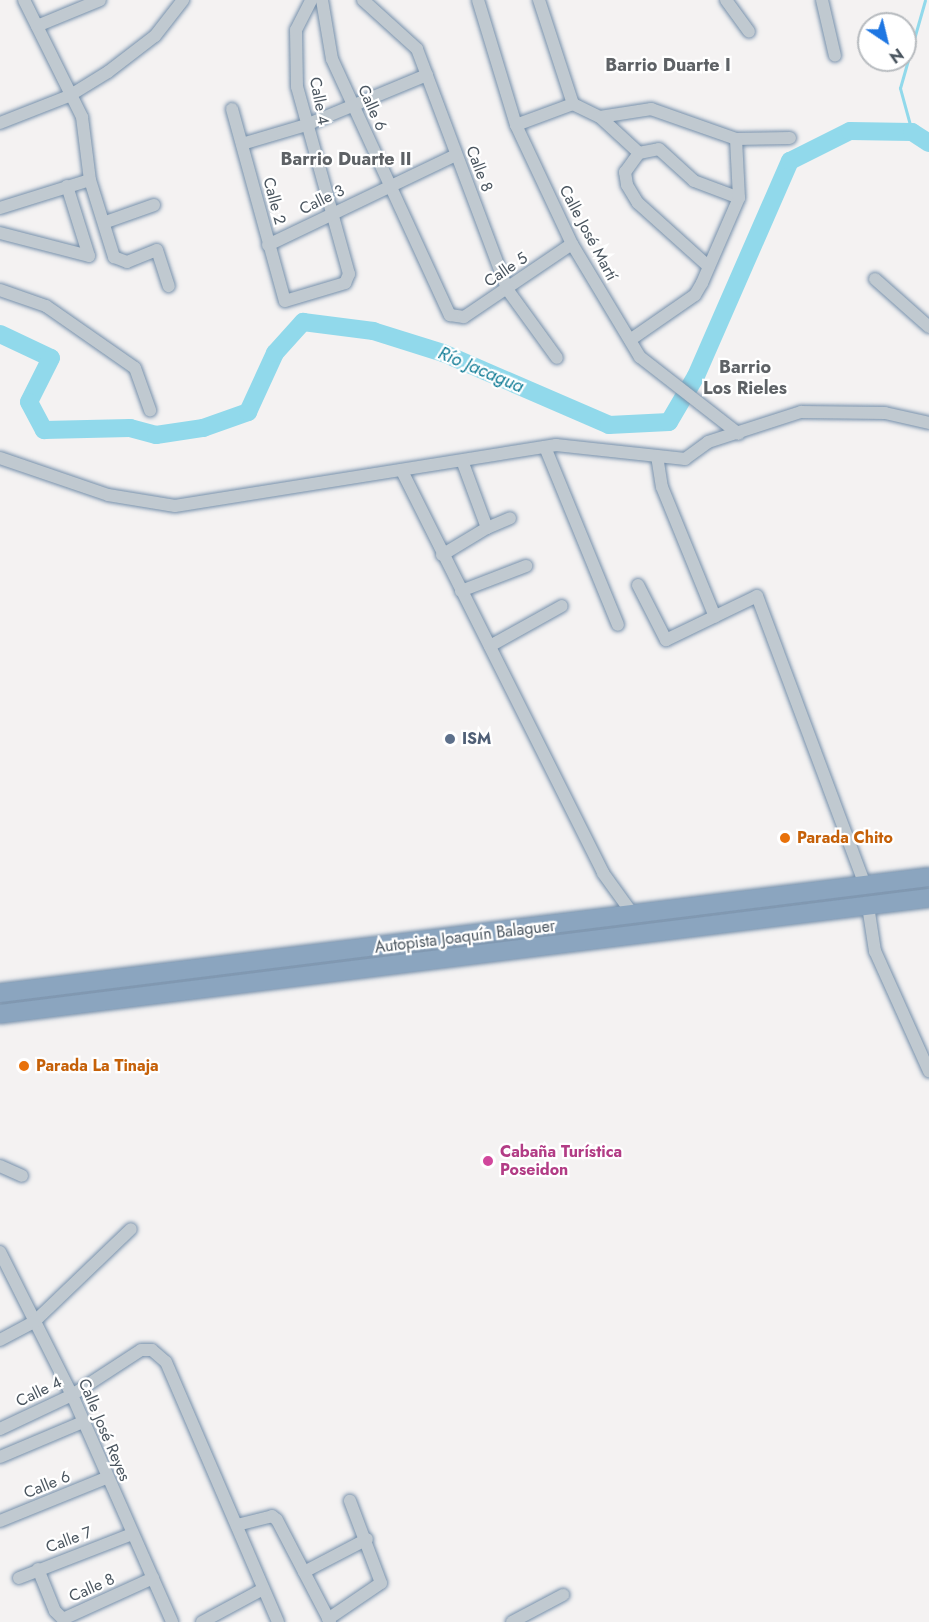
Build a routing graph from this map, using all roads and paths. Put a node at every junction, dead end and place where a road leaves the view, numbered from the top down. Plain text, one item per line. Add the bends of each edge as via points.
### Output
1 (24, 0) edge
2 (100, 0) edge
3 (183, 0) edge
4 (311, 0) edge
5 (322, 0) edge
6 (363, 0) edge
7 (478, 0) edge
8 (539, 0) edge
9 (726, 0) edge
10 (822, 0) edge
11 (37, 26) junction
12 (749, 32) dead end
13 (835, 56) dead end
14 (427, 75) junction
15 (69, 96) junction
16 (573, 104) junction
17 (354, 106) junction
18 (232, 109) dead end
19 (600, 117) junction
20 (0, 123) edge
21 (306, 125) junction
22 (516, 125) junction
23 (790, 138) dead end
24 (736, 139) junction
25 (242, 144) junction
26 (639, 153) junction
27 (456, 155) junction
28 (90, 180) junction
29 (67, 186) junction
30 (388, 187) junction
31 (739, 198) junction
32 (154, 205) dead end
33 (0, 208) edge
34 (330, 213) junction
35 (106, 222) junction
36 (0, 233) edge
37 (572, 244) junction
38 (268, 245) junction
39 (708, 266) junction
40 (875, 279) dead end
41 (169, 286) dead end
42 (0, 290) edge
43 (507, 290) junction
44 (285, 301) joint
45 (458, 319) joint
46 (929, 327) edge
47 (630, 340) junction
48 (557, 358) dead end
49 (150, 410) dead end
50 (929, 423) edge
51 (739, 434) junction
52 (545, 447) junction
53 (657, 456) junction
54 (0, 458) edge
55 (464, 463) junction
56 (403, 473) junction
57 (510, 518) dead end
58 (487, 528) junction
59 (442, 555) junction
60 (526, 566) dead end
61 (638, 585) dead end
62 (461, 591) junction
63 (562, 606) dead end
64 (715, 617) junction
65 (618, 625) dead end
66 (490, 646) junction
67 (929, 877) edge
68 (865, 885) junction
69 (929, 898) edge
70 (868, 906) junction
71 (634, 916) junction
72 (0, 993) edge
73 (0, 1014) edge
74 (929, 1071) edge
75 (0, 1166) edge
76 (22, 1176) dead end
77 (131, 1229) dead end
78 (1, 1257) edge
79 (34, 1322) junction
80 (0, 1340) edge
81 (72, 1395) junction
82 (83, 1422) junction
83 (0, 1429) edge
84 (0, 1457) edge
85 (106, 1478) junction
86 (350, 1501) dead end
87 (0, 1521) edge
88 (237, 1525) junction
89 (132, 1534) junction
90 (367, 1539) junction
91 (38, 1569) junction
92 (304, 1572) junction
93 (19, 1578) dead end
94 (153, 1578) junction
95 (262, 1589) junction
96 (563, 1595) dead end
97 (329, 1620) edge
98 (172, 1622) edge
99 (202, 1622) edge
100 (278, 1622) edge
101 (512, 1622) edge

1 - 11 street
2 - 11 street
3 - 15 street via 155,36
4 - 21 street, Calle 4 via 296,30 297,87
5 - 17 street, Calle 6 via 328,49
6 - 14 street, Calle 8 via 412,43
7 - 22 street, Calle José Martí
8 - 16 street
9 - 12 street
10 - 13 street
11 - 15 street
14 - 17 street
14 - 27 street, Calle 8
15 - 20 street
15 - 28 street via 82,117
16 - 19 street
16 - 22 street
17 - 21 street
17 - 30 street, Calle 6
18 - 25 street, Calle 2
19 - 24 street via 651,109
19 - 26 street
21 - 25 street
21 - 34 street, Calle 4
22 - 37 street, Calle José Martí
23 - 24 street
24 - 31 street
25 - 38 street, Calle 2
26 - 31 street via 659,149 694,181
26 - 39 street via 625,172 627,185 638,203
27 - 30 street, Calle 3
27 - 43 street, Calle 8
28 - 29 street
28 - 35 street
29 - 33 street
29 - 36 street via 89,256
30 - 34 street, Calle 3
30 - 45 street, Calle 6 via 450,315
31 - 39 street
32 - 35 street
34 - 38 street, Calle 3
34 - 44 street, Calle 4 via 348,279
35 - 41 street via 114,257 127,262 157,250
37 - 43 street, Calle 5
37 - 47 street, Calle José Martí
38 - 44 street, Calle 2
39 - 47 street via 695,295
40 - 46 street
42 - 49 street via 46,306 135,368
43 - 45 street, Calle 5
43 - 48 street, Calle 8
47 - 51 street, Calle José Martí via 640,357
50 - 51 street via 885,413 829,410 776,417
51 - 53 street via 708,442 685,459
52 - 53 street
52 - 55 street
52 - 65 street
53 - 64 street via 662,487
54 - 56 street via 108,495 176,506
55 - 56 street
55 - 58 street
56 - 59 street
57 - 58 street
58 - 59 street
59 - 62 street
60 - 62 street
61 - 64 street via 666,640
62 - 66 street
63 - 66 street
64 - 68 street via 757,596
66 - 71 street via 603,873
67 - 68 highway, Autopista Joaquín Balaguer
68 - 71 highway, Autopista Joaquín Balaguer
69 - 70 highway, Autopista Joaquín Balaguer
70 - 73 highway, Autopista Joaquín Balaguer
70 - 74 street via 875,951
71 - 72 highway, Autopista Joaquín Balaguer
75 - 76 street
77 - 79 street
78 - 79 street, Calle José Reyes
79 - 80 street
79 - 81 street, Calle José Reyes
81 - 82 street, Calle José Reyes
81 - 83 street, Calle 4
81 - 88 street, Calle 4 via 126,1358 152,1350 166,1362
82 - 84 street
82 - 85 street, Calle José Reyes
85 - 87 street, Calle 6
85 - 89 street, Calle José Reyes
86 - 90 street
88 - 92 street via 272,1516
88 - 95 street
89 - 91 street, Calle 7
89 - 94 street, Calle José Reyes
90 - 92 street
90 - 97 street via 381,1583
91 - 93 street, Calle 7
91 - 94 street, Calle 8 via 63,1619
92 - 97 street
94 - 98 street, Calle José Reyes
95 - 99 street
95 - 100 street
96 - 101 street

